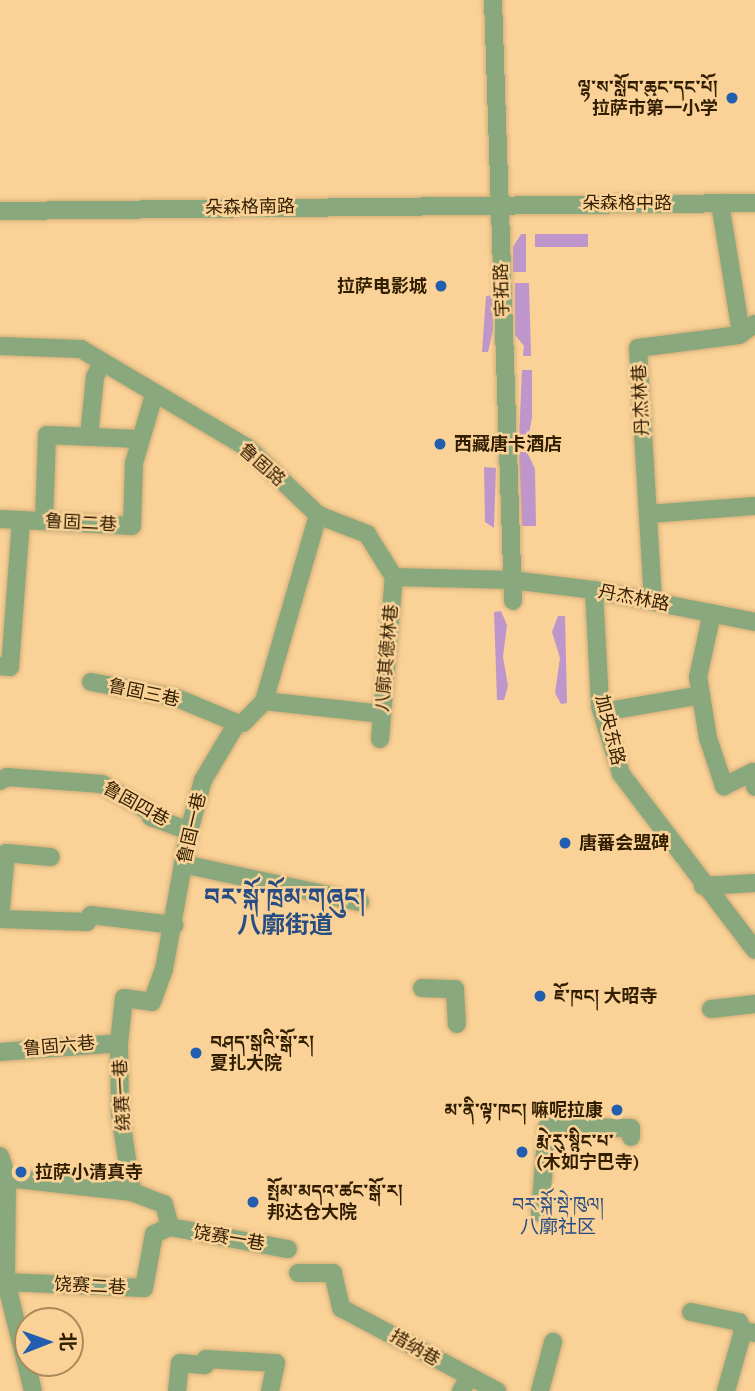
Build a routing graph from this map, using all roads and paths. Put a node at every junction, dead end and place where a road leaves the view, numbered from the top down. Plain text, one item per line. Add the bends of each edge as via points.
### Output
1 (493, 0) edge
2 (499, 203) junction
3 (720, 203) junction
4 (755, 203) edge
5 (0, 211) edge
6 (748, 329) edge
7 (0, 346) edge
8 (102, 362) junction
9 (154, 395) junction
10 (89, 436) junction
11 (139, 439) junction
12 (755, 506) edge
13 (648, 514) junction
14 (318, 515) junction
15 (44, 517) junction
16 (0, 519) edge
17 (21, 520) junction
18 (394, 577) junction
19 (512, 580) junction
20 (594, 590) junction
21 (513, 601) dead end
22 (653, 601) junction
23 (712, 613) junction
24 (755, 622) edge
25 (0, 666) edge
26 (90, 682) dead end
27 (701, 695) junction
28 (264, 701) junction
29 (602, 712) junction
30 (382, 714) junction
31 (237, 723) junction
32 (380, 739) dead end
33 (0, 781) edge
34 (755, 787) edge
35 (189, 831) junction
36 (51, 857) dead end
37 (183, 864) junction
38 (755, 883) edge
39 (704, 886) junction
40 (360, 902) dead end
41 (0, 919) edge
42 (174, 925) junction
43 (755, 950) edge
44 (422, 989) dead end
45 (124, 998) joint
46 (755, 1004) edge
47 (711, 1009) dead end
48 (457, 1024) dead end
49 (119, 1043) junction
50 (0, 1052) edge
51 (631, 1137) dead end
52 (0, 1156) edge
53 (6, 1178) junction
54 (132, 1192) junction
55 (540, 1213) dead end
56 (170, 1227) junction
57 (288, 1249) dead end
58 (298, 1273) dead end
59 (6, 1282) junction
60 (343, 1306) dead end
61 (691, 1312) dead end
62 (749, 1332) edge
63 (553, 1342) dead end
64 (464, 1385) edge
65 (33, 1391) edge
66 (177, 1391) edge
67 (270, 1391) edge
68 (487, 1391) edge
69 (497, 1391) edge
70 (540, 1391) edge
71 (726, 1391) edge

1 - 2 street, 宇拓路
2 - 3 street, 朵森格中路
2 - 5 street, 朵森格南路
2 - 19 street, 宇拓路
3 - 4 street, 朵森格中路
3 - 6 street, 丹杰林巷
6 - 13 street, 丹杰林巷 via 638,348
7 - 8 street, 鲁固路 via 81,349
8 - 9 street, 鲁固路
8 - 10 street via 94,377
9 - 11 street, 鲁固二巷
9 - 14 street, 鲁固路 via 247,448
10 - 11 street
10 - 15 street, 鲁固二巷 via 47,435
11 - 15 street, 鲁固二巷 via 132,526
12 - 13 street
13 - 22 street, 丹杰林巷
14 - 18 street, 鲁固路 via 367,534
14 - 28 street
15 - 17 street, 鲁固二巷
16 - 17 street, 鲁固二巷
17 - 25 street, 鲁固二巷 via 10,667
18 - 19 street
18 - 30 street, 八廓其德林巷
19 - 20 street, 丹杰林路
19 - 21 street, 宇拓路
20 - 22 street, 丹杰林路
20 - 29 street, 加央东路
22 - 23 street, 丹杰林路
23 - 24 street, 丹杰林路
23 - 27 street via 698,677
26 - 31 street, 鲁固三巷 via 177,698
27 - 29 street
27 - 34 street via 708,738 724,786 753,772
28 - 30 street
28 - 31 street, 鲁固一巷 via 243,723
29 - 39 street, 加央东路 via 621,774
30 - 32 street, 八廓其德林巷
31 - 35 street, 鲁固一巷 via 203,780
33 - 35 street, 鲁固四巷 via 7,777 102,784 150,812 151,817
35 - 37 street, 鲁固一巷
36 - 41 street via 6,853
37 - 40 street
37 - 42 street, 鲁固一巷
38 - 39 street
39 - 43 street, 加央东路
41 - 42 street via 87,922 91,915
42 - 45 street, 鲁固一巷 via 152,1002
44 - 48 street via 455,989
45 - 49 street, 绕赛一巷
46 - 47 street
49 - 50 street, 鲁固六巷
49 - 54 street, 绕赛一巷 via 120,1114
51 - 55 street via 631,1128 547,1128
52 - 53 street
53 - 54 street
53 - 59 street
54 - 56 street via 164,1204
56 - 57 street, 饶赛一巷
56 - 59 street, 饶赛二巷 via 154,1234 144,1289
58 - 69 street via 333,1273 341,1308
59 - 65 street
60 - 64 street, 措纳巷
61 - 62 street via 739,1322
62 - 71 street
63 - 70 street
64 - 68 street, 措纳巷
66 - 67 street via 180,1363 276,1363

